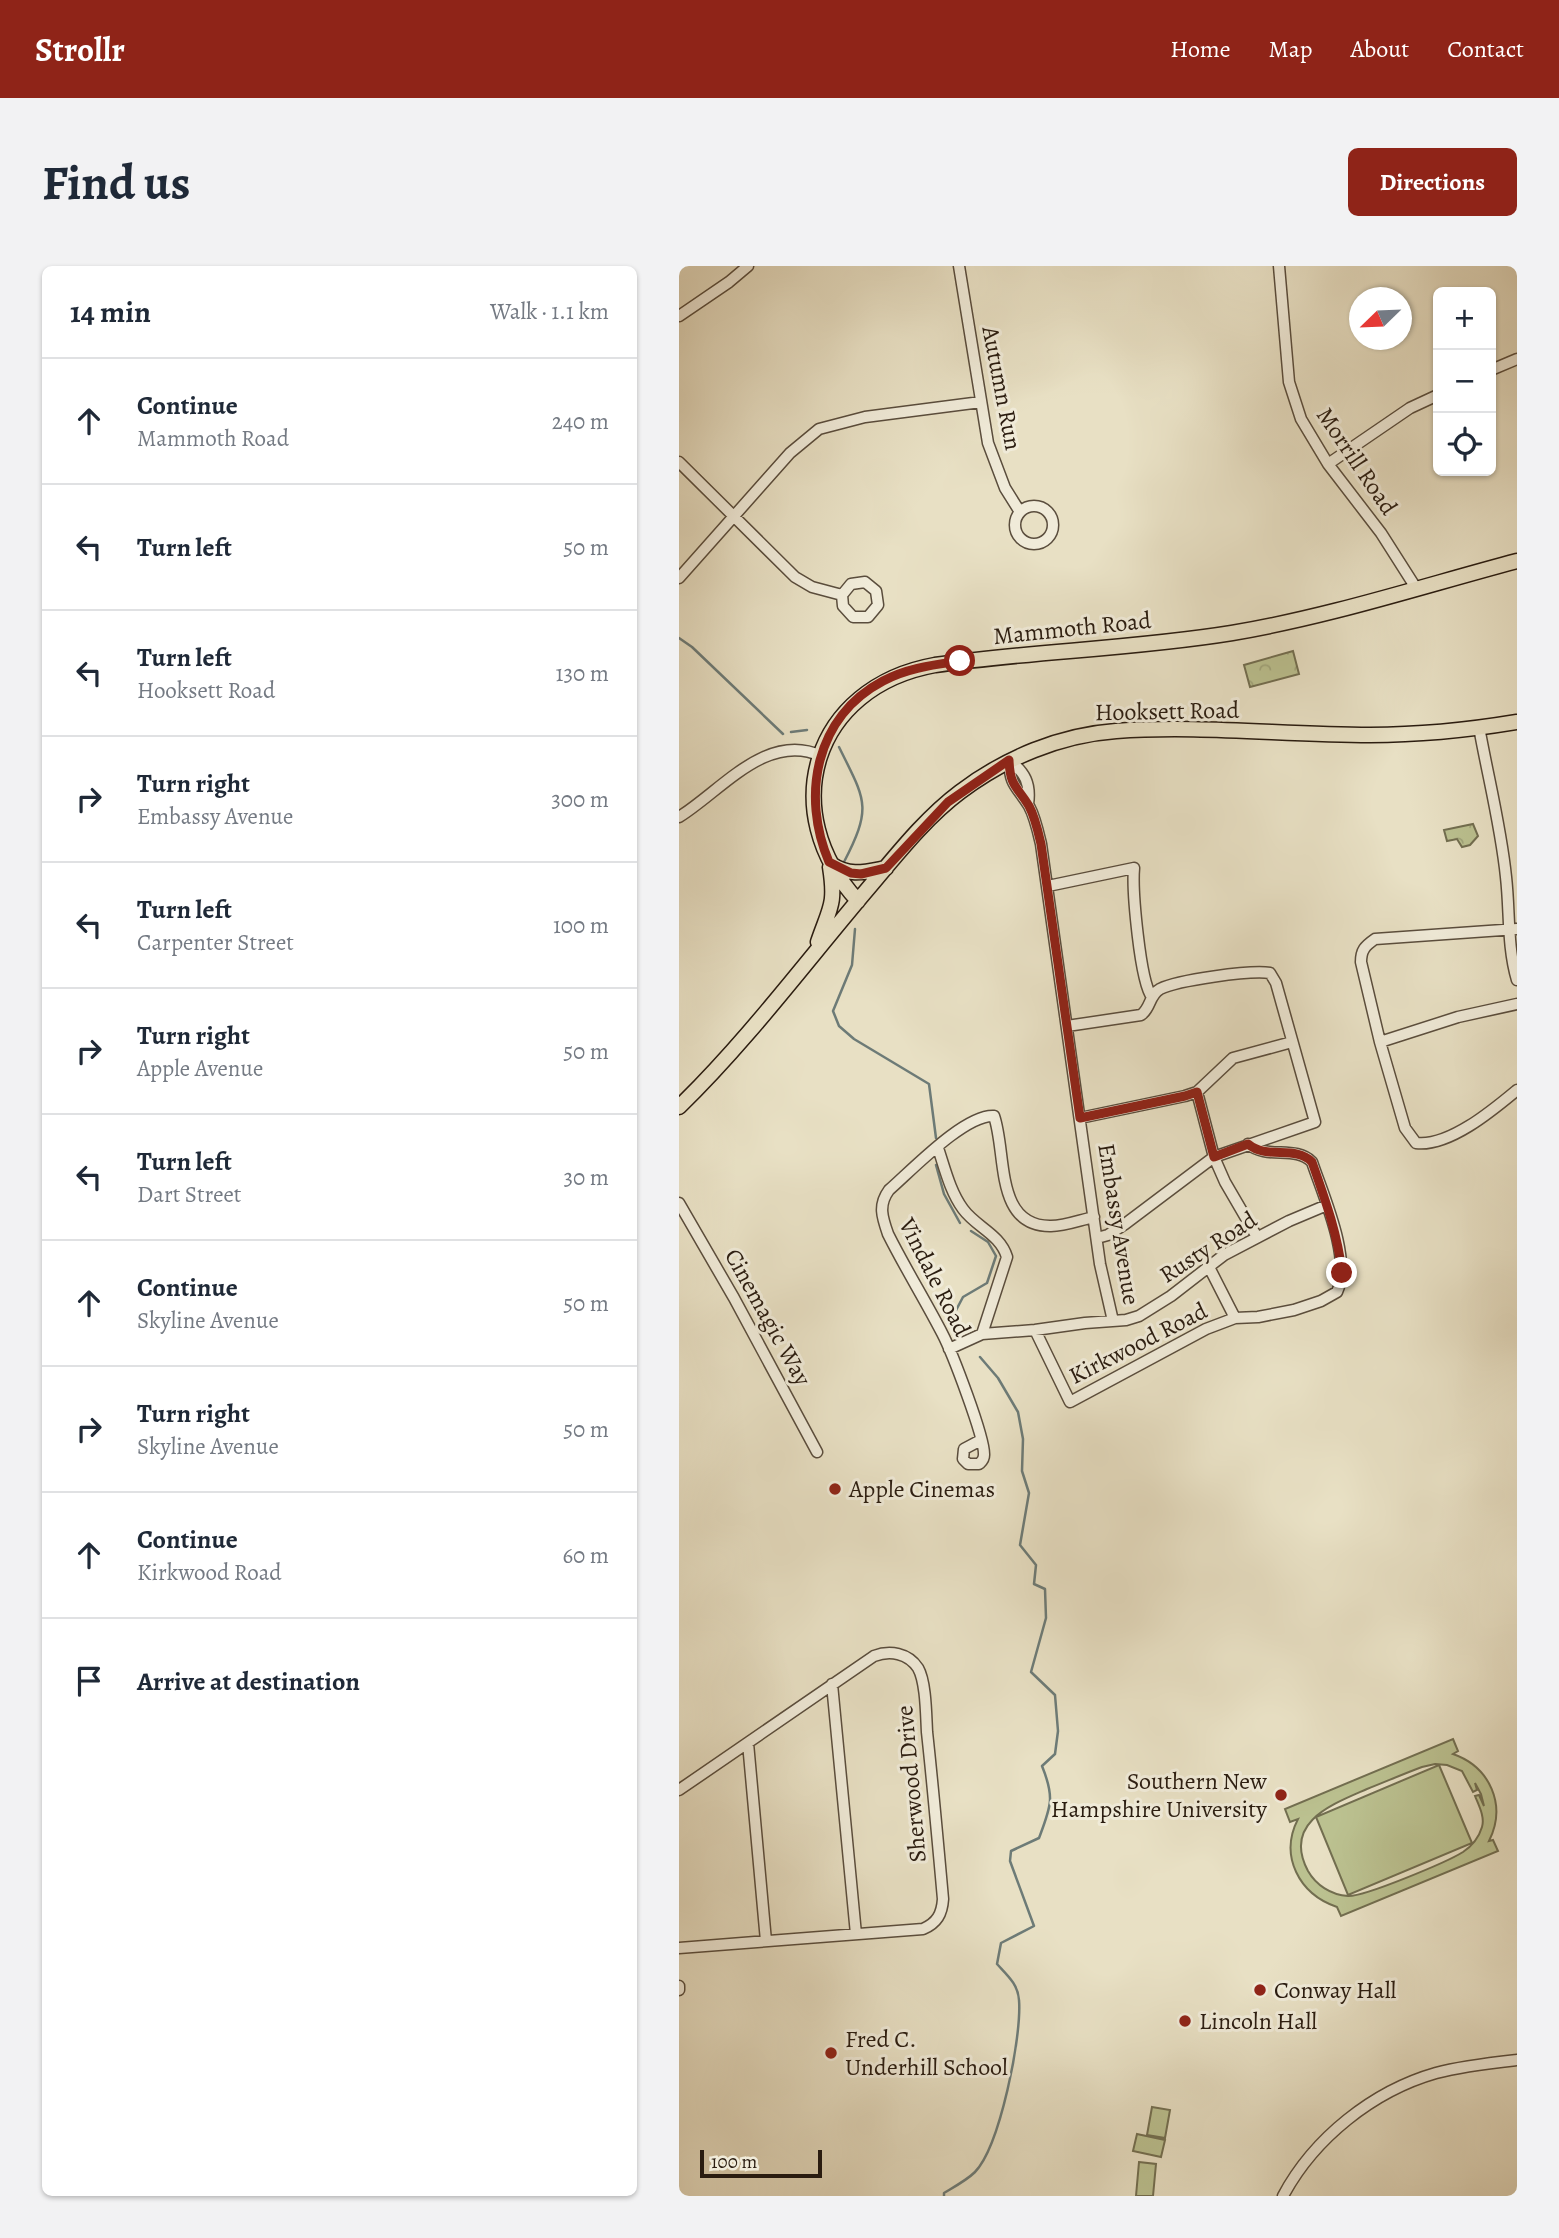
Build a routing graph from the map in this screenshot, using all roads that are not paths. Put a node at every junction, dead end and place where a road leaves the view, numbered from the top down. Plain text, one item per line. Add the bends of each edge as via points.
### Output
1 (748, 266) edge
2 (959, 266) edge
3 (1279, 266) edge
4 (679, 316) edge
5 (1517, 359) edge
6 (1496, 368) edge
7 (1433, 397) edge
8 (981, 401) junction
9 (679, 462) edge
10 (1328, 464) junction
11 (1020, 512) dead end
12 (734, 517) junction
13 (1517, 561) edge
14 (679, 578) edge
15 (1416, 588) junction
16 (842, 595) dead end
17 (1517, 722) edge
18 (1479, 727) junction
19 (821, 756) junction
20 (1009, 760) junction
21 (679, 817) edge
22 (829, 862) junction
23 (886, 868) junction
24 (1048, 886) junction
25 (858, 901) junction
26 (1513, 929) edge
27 (815, 953) junction
28 (1517, 980) edge
29 (1152, 997) junction
30 (1517, 1004) edge
31 (1067, 1026) junction
32 (1292, 1042) junction
33 (1380, 1042) junction
34 (1517, 1090) edge
35 (1197, 1092) junction
36 (679, 1107) edge
37 (1080, 1118) junction
38 (1248, 1144) junction
39 (938, 1148) junction
40 (1214, 1157) junction
41 (679, 1203) edge
42 (1327, 1205) junction
43 (1094, 1217) junction
44 (1257, 1237) junction
45 (1097, 1238) junction
46 (1209, 1267) junction
47 (1235, 1318) junction
48 (1113, 1321) junction
49 (1035, 1330) junction
50 (982, 1334) junction
51 (949, 1349) junction
52 (981, 1440) dead end
53 (817, 1452) dead end
54 (832, 1685) junction
55 (748, 1743) junction
56 (679, 1790) edge
57 (856, 1934) junction
58 (766, 1941) junction
59 (679, 1948) edge
60 (1517, 2060) edge
61 (1283, 2196) edge

1 - 4 street
2 - 8 street, Autumn Run
3 - 10 street, Morrill Road via 1289,382 1301,419
5 - 6 street
7 - 10 street
8 - 11 street, Autumn Run via 993,460
8 - 12 street via 866,417 820,429 790,453
9 - 12 street
10 - 15 street, Morrill Road
12 - 14 street
12 - 16 street via 795,577
13 - 15 main road, Mammoth Road
15 - 19 main road, Mammoth Road via 1233,633 914,668 884,680 858,699 838,721
17 - 18 main road, Hooksett Road
18 - 20 main road, Hooksett Road via 1373,735 1115,731 1060,741
18 - 26 street
19 - 21 street via 799,749 770,754
19 - 22 main road, Mammoth Road via 814,810
20 - 23 main road, Hooksett Road via 948,802
20 - 24 street, Embassy Avenue via 1013,786 1028,804 1037,829
22 - 23 main road via 851,873
22 - 25 main road, Mammoth Road
22 - 27 main road via 832,906
23 - 25 main road, Hooksett Road
24 - 29 street via 1134,868 1145,983
24 - 31 street, Embassy Avenue
25 - 27 main road, Hooksett Road
26 - 28 street
26 - 33 street via 1384,937 1367,944 1361,962
27 - 36 main road, Hooksett Road
29 - 31 street via 1141,1014
29 - 32 street via 1161,989 1183,983 1270,973
30 - 33 street
31 - 37 street, Embassy Avenue
32 - 35 street via 1234,1058
32 - 38 street via 1315,1122
33 - 34 street via 1405,1128 1416,1143 1426,1144 1461,1130
35 - 37 street
35 - 40 street
37 - 43 street, Embassy Avenue
38 - 40 street
38 - 42 street via 1260,1151 1305,1155 1312,1162
39 - 43 street, Vindale Road via 961,1127 994,1116 1007,1194 1016,1211 1032,1222 1051,1226
39 - 50 street via 963,1208 998,1240 1007,1257
39 - 51 street, Vindale Road via 889,1189 882,1216
40 - 44 street
40 - 45 street via 1125,1224
41 - 53 street, Cinemagic Way
42 - 44 street, Rusty Road
42 - 47 street, Kirkwood Road via 1340,1254 1337,1292 1294,1310
43 - 45 street, Embassy Avenue
44 - 46 street, Rusty Road
45 - 48 street, Embassy Avenue
46 - 47 street
46 - 48 street, Rusty Road via 1147,1312
47 - 49 street, Kirkwood Road via 1070,1402
48 - 49 street, Rusty Road
49 - 50 street, Rusty Road
50 - 51 street, Rusty Road
51 - 52 street, Vindale Road
54 - 55 street, Sherwood Drive
54 - 57 street
54 - 57 street, Sherwood Drive via 883,1653 912,1660 922,1678 942,1909 932,1925 923,1929
55 - 56 street, Sherwood Drive
55 - 58 street
57 - 58 street, Sherwood Drive
58 - 59 street, Sherwood Drive
60 - 61 street via 1434,2074 1383,2096 1325,2140

